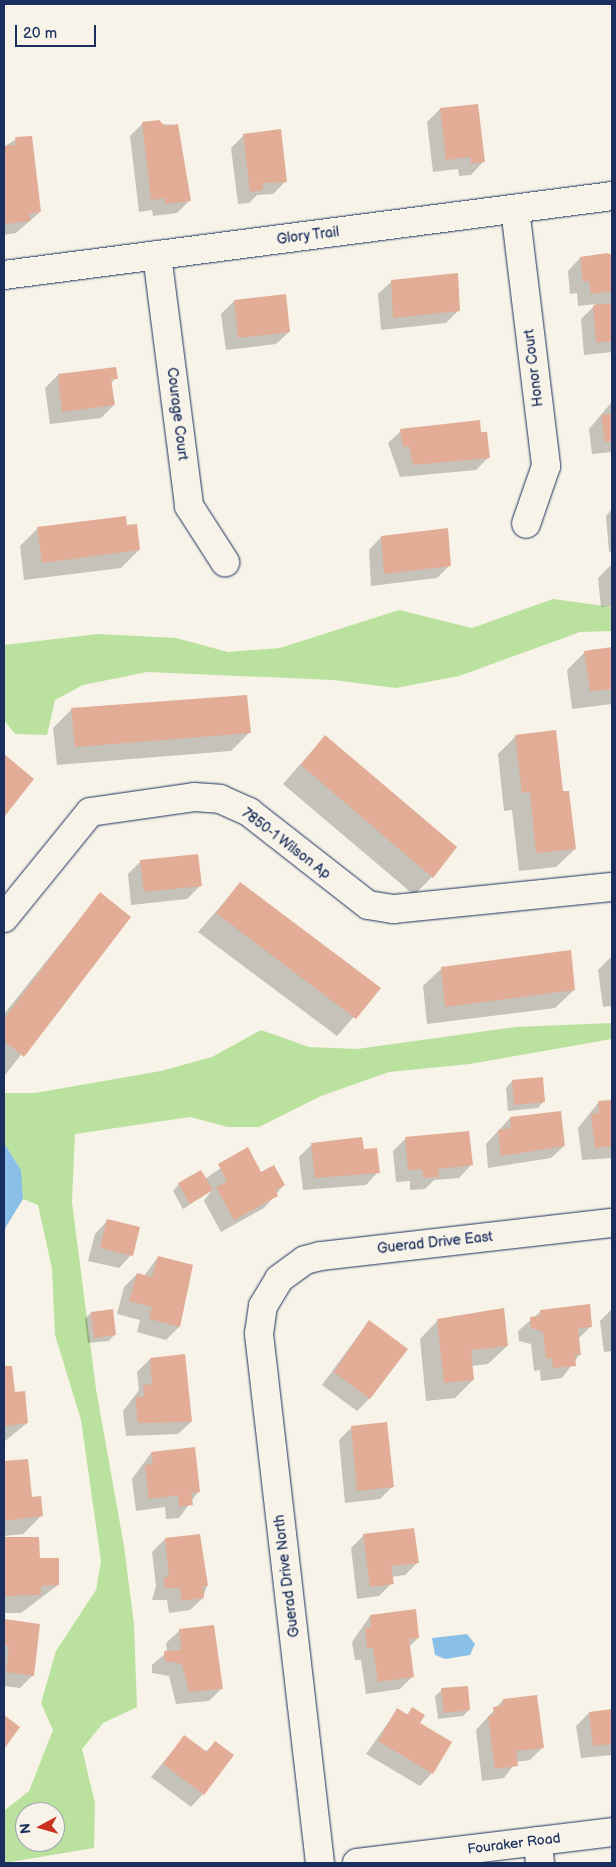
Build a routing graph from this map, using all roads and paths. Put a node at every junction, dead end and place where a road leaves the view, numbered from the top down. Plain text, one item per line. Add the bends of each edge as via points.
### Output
1 (612, 196) edge
2 (515, 209) junction
3 (157, 255) junction
4 (4, 275) edge
5 (526, 524) dead end
6 (224, 562) dead end
7 (612, 887) edge
8 (4, 918) edge
9 (612, 1223) edge
10 (270, 1291) joint
11 (612, 1832) edge
12 (539, 1852) edge
13 (320, 1863) edge
14 (357, 1863) edge

1 - 2 street, Glory Trail
2 - 3 street, Glory Trail
2 - 5 street, Honor Court via 546,466
3 - 4 street, Glory Trail
3 - 6 street, Courage Court via 189,506
7 - 8 street, 7850-1 Wilson Ap via 394,909 368,905 249,812 220,799 194,797 90,812
9 - 10 street, Guerad Drive East via 320,1256 305,1260
10 - 13 street, Guerad Drive North via 259,1334
11 - 12 street, Fouraker Road
12 - 14 street, Fouraker Road

